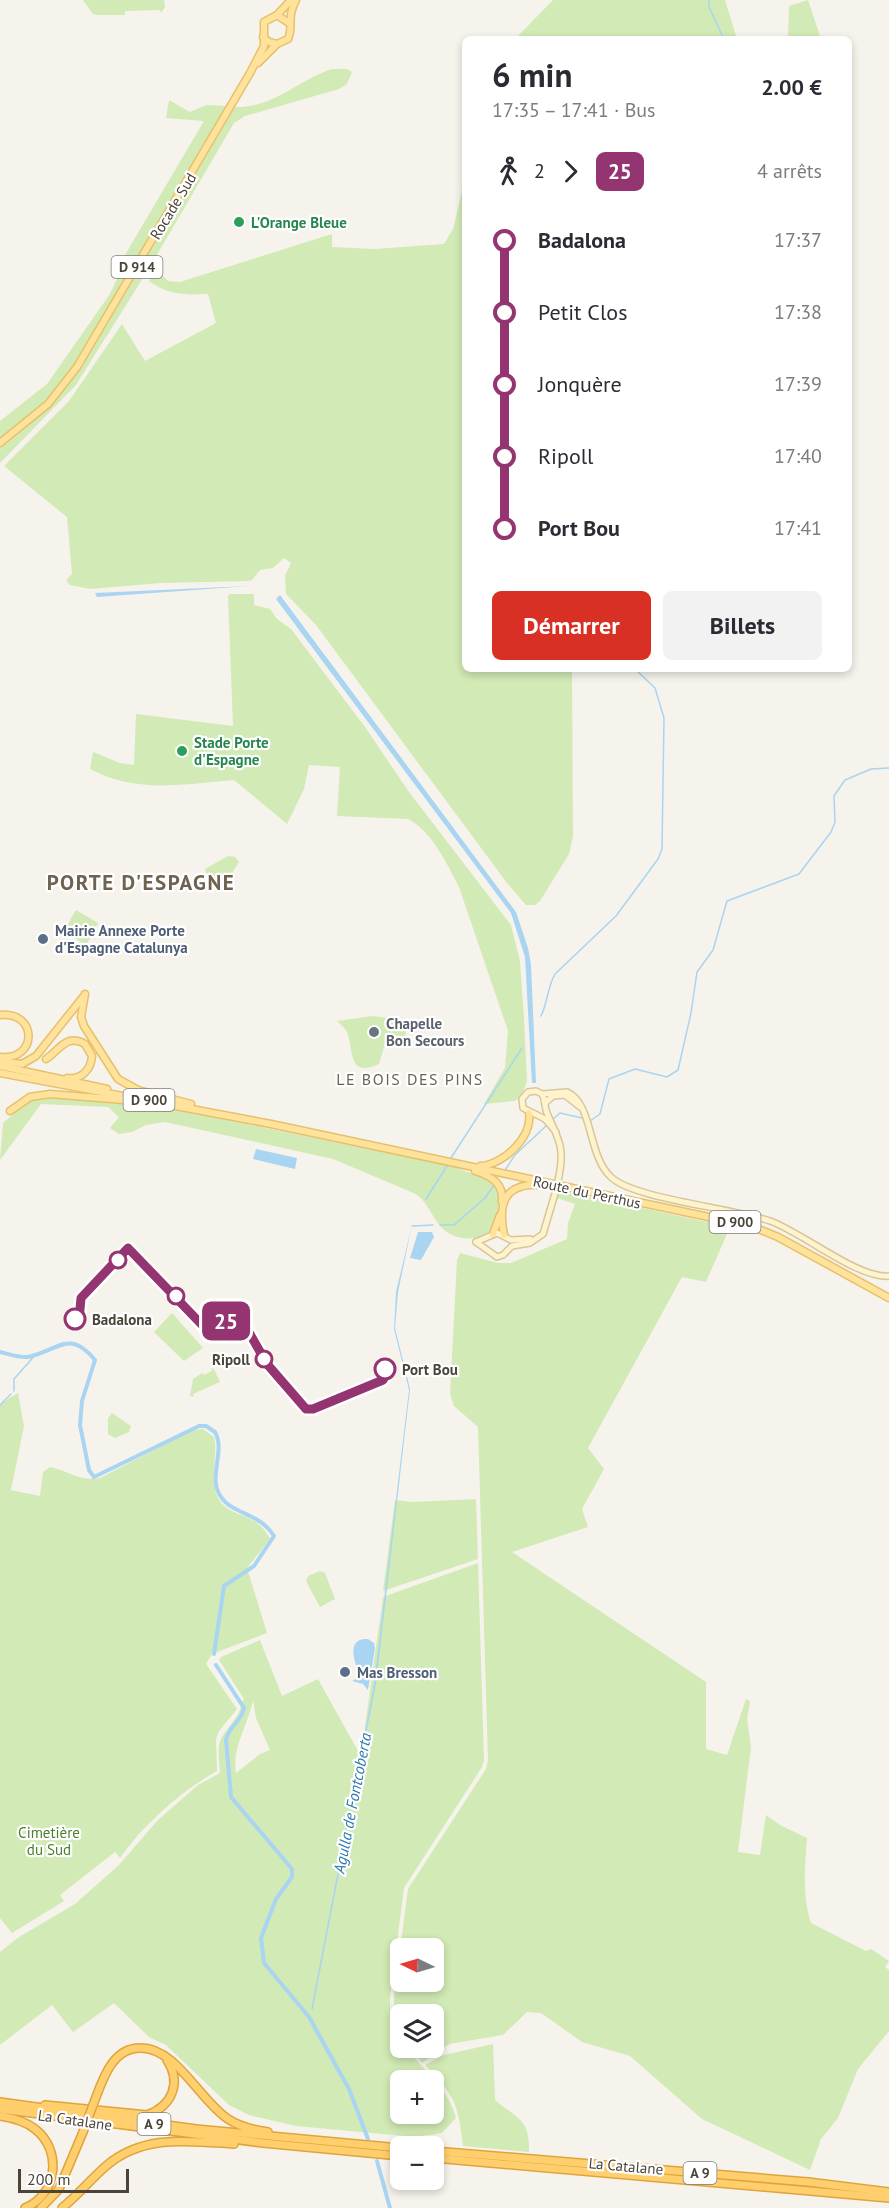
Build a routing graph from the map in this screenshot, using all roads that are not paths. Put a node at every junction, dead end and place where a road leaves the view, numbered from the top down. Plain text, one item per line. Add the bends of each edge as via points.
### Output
1 (291, 0) edge
2 (296, 0) edge
3 (277, 15) junction
4 (289, 23) junction
5 (263, 36) junction
6 (277, 45) junction
7 (250, 74) junction
8 (0, 443) edge
9 (0, 1015) edge
10 (0, 1059) edge
11 (46, 1059) dead end
12 (0, 1066) edge
13 (28, 1071) junction
14 (0, 1073) edge
15 (542, 1094) junction
16 (545, 1105) junction
17 (10, 1111) dead end
18 (532, 1114) junction
19 (584, 1114) junction
20 (236, 1115) junction
21 (271, 1124) junction
22 (556, 1132) junction
23 (455, 1163) junction
24 (469, 1166) junction
25 (567, 1187) junction
26 (490, 1237) junction
27 (505, 1237) junction
28 (537, 1238) junction
29 (486, 1248) junction
30 (508, 1250) junction
31 (889, 1276) edge
32 (889, 1298) edge
33 (159, 2052) junction
34 (4, 2103) edge
35 (0, 2109) edge
36 (0, 2116) edge
37 (302, 2140) junction
38 (263, 2143) junction
39 (390, 2147) edge
40 (444, 2152) edge
41 (390, 2155) edge
42 (444, 2159) edge
43 (889, 2192) edge
44 (889, 2198) edge
45 (25, 2208) edge
46 (41, 2208) edge
47 (62, 2208) edge

1 - 3 main road
2 - 4 main road
3 - 4 main road
3 - 5 main road via 264,22
4 - 6 main road via 290,35
5 - 6 main road
5 - 7 main road, Rocade Sud / D 914 via 264,46
6 - 7 main road, Rocade Sud / D 914
7 - 8 main road, Rocade Sud / D 914 via 72,375 34,418
9 - 10 main road via 20,1018 28,1036 26,1047 18,1055
10 - 20 main road via 21,1064 36,1056 85,994 81,1017 84,1026 118,1079 138,1090
11 - 13 main road via 72,1041 85,1044 92,1056 85,1073 73,1078
12 - 13 main road, Route du Perthus / D 900
13 - 20 main road, Route du Perthus / D 900
14 - 21 main road, Route du Perthus / D 900
15 - 16 main road
15 - 18 main road via 533,1091 524,1096 522,1105
15 - 19 main road via 560,1091 573,1095
16 - 18 main road
16 - 19 main road via 553,1096 565,1095
16 - 22 main road
17 - 21 main road via 30,1097 50,1094 155,1103
18 - 22 main road via 545,1119
18 - 24 main road via 526,1135 499,1161
19 - 31 main road via 598,1159 618,1184 767,1220 868,1272
20 - 21 main road, Route du Perthus / D 900
21 - 23 main road, Route du Perthus / D 900
22 - 28 main road, bridge via 562,1148 559,1176 548,1223
23 - 24 main road, Route du Perthus / D 900
23 - 26 main road via 490,1176 502,1189 502,1206
24 - 25 main road, Route du Perthus / D 900
25 - 27 main road via 517,1186 503,1210
25 - 32 main road, Route du Perthus / D 900 via 751,1226
26 - 27 main road
26 - 29 main road
26 - 29 main road via 476,1242
27 - 28 main road
27 - 30 main road
28 - 30 main road
29 - 30 main road via 497,1257
33 - 34 highway via 173,2072 174,2089 163,2108 147,2115 21,2101
33 - 37 highway via 169,2057 228,2119 246,2128 289,2134
33 - 46 highway, bridge via 137,2048 120,2054 109,2068 59,2189
34 - 37 highway, La Catalane / A 9
35 - 38 highway, La Catalane / A 9
36 - 45 highway via 24,2122 36,2130 49,2145 52,2156 48,2187 42,2197
37 - 39 highway, La Catalane / A 9
38 - 41 highway, La Catalane / A 9
38 - 47 highway via 249,2146 153,2142 132,2149 105,2167
40 - 43 highway, La Catalane / A 9
42 - 44 highway, La Catalane / A 9

